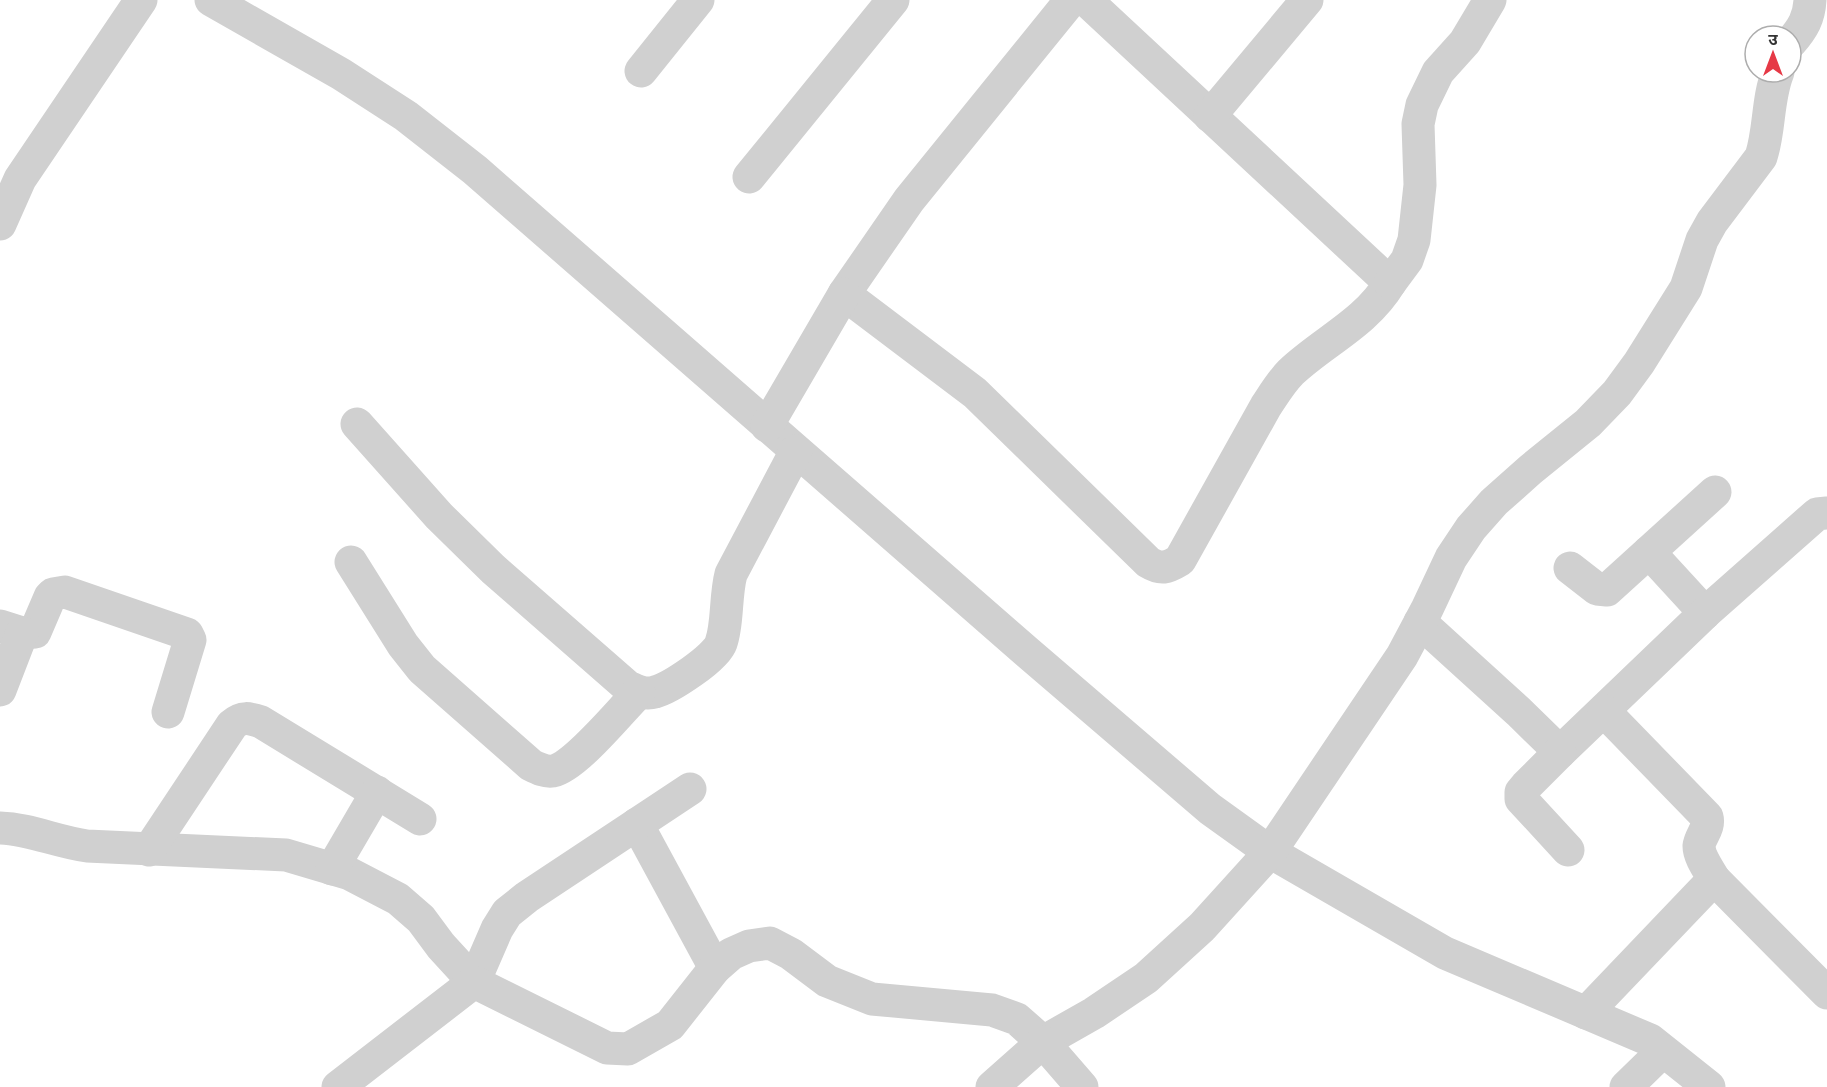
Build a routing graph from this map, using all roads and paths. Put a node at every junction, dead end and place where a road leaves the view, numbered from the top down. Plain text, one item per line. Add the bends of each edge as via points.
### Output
1 (141, 0) edge
2 (211, 0) edge
3 (698, 0) edge
4 (893, 0) edge
5 (1071, 0) edge
6 (1086, 0) edge
7 (1307, 0) edge
8 (1490, 0) edge
9 (1810, 0) edge
10 (1803, 28) edge
11 (642, 71) dead end
12 (1775, 84) edge
13 (1210, 116) junction
14 (749, 177) dead end
15 (0, 224) edge
16 (1390, 283) junction
17 (844, 294) junction
18 (357, 424) dead end
19 (767, 426) junction
20 (796, 451) junction
21 (1715, 492) dead end
22 (1827, 513) edge
23 (1649, 552) junction
24 (351, 562) dead end
25 (1570, 568) dead end
26 (1705, 613) junction
27 (1420, 622) junction
28 (11, 629) edge
29 (0, 690) edge
30 (639, 692) junction
31 (1604, 711) junction
32 (168, 712) dead end
33 (1560, 752) junction
34 (690, 789) dead end
35 (377, 792) junction
36 (420, 819) dead end
37 (637, 824) junction
38 (0, 828) edge
39 (149, 850) junction
40 (1568, 850) dead end
41 (1270, 852) junction
42 (332, 869) junction
43 (1713, 879) junction
44 (715, 968) junction
45 (474, 982) junction
46 (1827, 993) edge
47 (1586, 1013) junction
48 (1044, 1042) junction
49 (1663, 1051) junction
50 (338, 1087) edge
51 (992, 1087) edge
52 (1082, 1087) edge
53 (1626, 1087) edge
54 (1709, 1087) edge

1 - 15 street via 20,179
2 - 19 street via 406,116 475,170
3 - 11 street
4 - 14 street
5 - 17 street via 909,200
6 - 13 street
7 - 13 street
8 - 16 street via 1465,42 1438,72 1422,105 1414,240 1407,260
9 - 10 street
12 - 27 street via 1761,157 1712,222 1686,288 1644,356 1617,393 1588,423 1501,495 1471,528 1451,558
13 - 16 street
16 - 17 street via 1360,320 1279,386 1180,560 1164,568 1148,562 975,393
17 - 19 street
18 - 30 street via 493,569 628,687
19 - 20 street
20 - 30 street via 731,574 721,645 700,666 657,692
20 - 41 street via 1202,801
21 - 23 street
22 - 26 street via 1817,514
23 - 25 street via 1607,590 1597,589
23 - 26 street
24 - 30 street via 422,669 538,769 556,770 571,762
26 - 31 street
27 - 33 street
27 - 41 street via 1402,656
28 - 29 street
28 - 32 street via 35,632 50,597 65,592 187,634 190,640
31 - 33 street
31 - 43 street via 1707,817 1699,851
33 - 40 street via 1521,792 1521,799
34 - 37 street
35 - 36 street
35 - 39 street via 261,722 239,719
35 - 42 street
37 - 44 street
37 - 45 street via 507,913
38 - 39 street via 22,829 65,843
39 - 42 street via 286,855
41 - 47 street via 1445,953
41 - 48 street via 1202,927 1146,978
42 - 45 street via 398,899 421,919
43 - 46 street
43 - 47 street
44 - 45 street via 670,1025 628,1049 607,1048
44 - 48 street via 731,954 770,943 827,981 872,999 992,1010 1017,1019
45 - 50 street
47 - 49 street via 1650,1040
48 - 51 street
48 - 52 street
49 - 53 street
49 - 54 street

